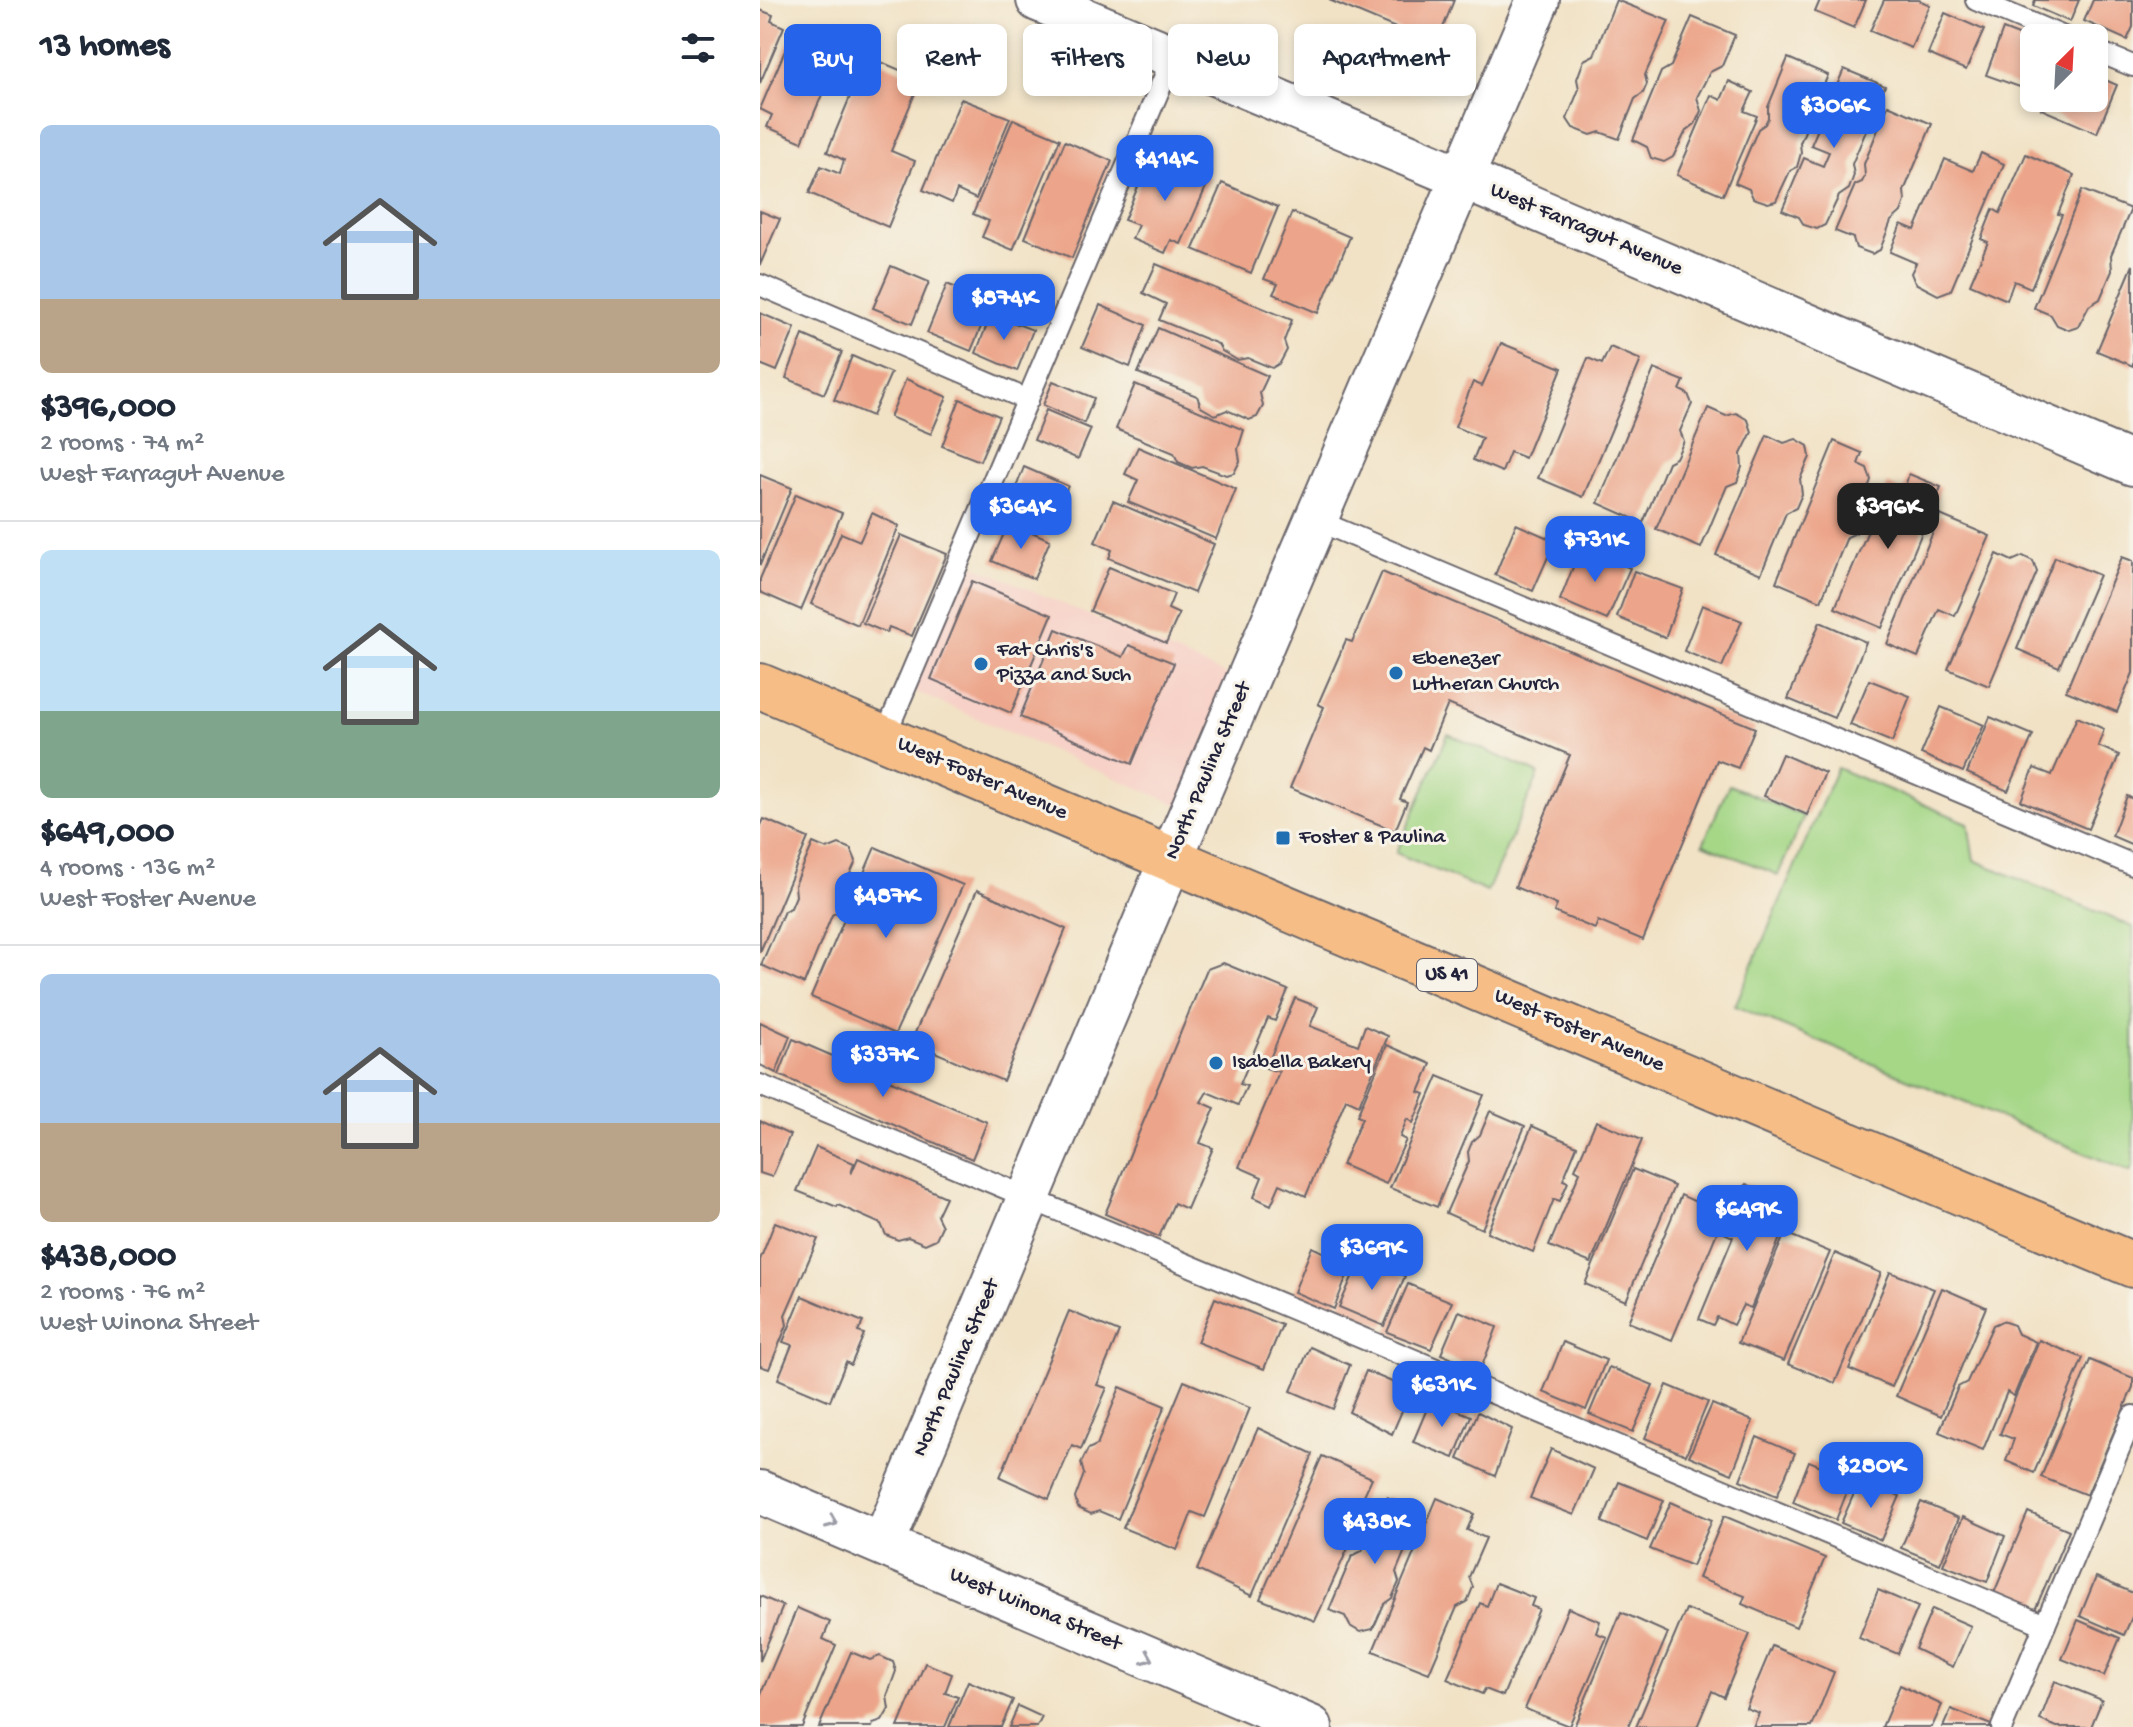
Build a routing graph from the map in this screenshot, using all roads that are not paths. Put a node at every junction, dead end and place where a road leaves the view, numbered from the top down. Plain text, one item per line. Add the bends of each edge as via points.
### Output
1 (1038, 0) edge
2 (1538, 0) edge
3 (1976, 0) edge
4 (2033, 24) edge
5 (1168, 55) edge
6 (2108, 56) edge
7 (2133, 66) edge
8 (1168, 69) edge
9 (1266, 96) edge
10 (1463, 178) junction
11 (760, 285) edge
12 (1028, 400) junction
13 (2133, 464) edge
14 (1316, 520) junction
15 (760, 686) edge
16 (884, 738) junction
17 (1171, 859) junction
18 (2133, 865) edge
19 (760, 1085) edge
20 (1028, 1198) junction
21 (2133, 1265) edge
22 (2133, 1416) edge
23 (760, 1492) edge
24 (883, 1544) junction
25 (2045, 1625) junction
26 (1311, 1727) edge
27 (2002, 1727) edge

1 - 5 street, West Farragut Avenue
2 - 10 street, North Paulina Street
3 - 4 lane
6 - 7 lane
8 - 12 lane
9 - 10 street, West Farragut Avenue
10 - 13 street, West Farragut Avenue
10 - 14 street, North Paulina Street
11 - 12 lane
12 - 16 lane
14 - 17 street, North Paulina Street
14 - 18 lane
15 - 16 main road, West Foster Avenue / US 41
16 - 17 main road, West Foster Avenue / US 41
17 - 20 street, North Paulina Street
17 - 21 main road, West Foster Avenue / US 41
19 - 20 lane
20 - 24 street, North Paulina Street
20 - 25 lane
22 - 25 lane
23 -> 24 street, West Winona Street
24 -> 26 street, West Winona Street
25 - 27 lane

